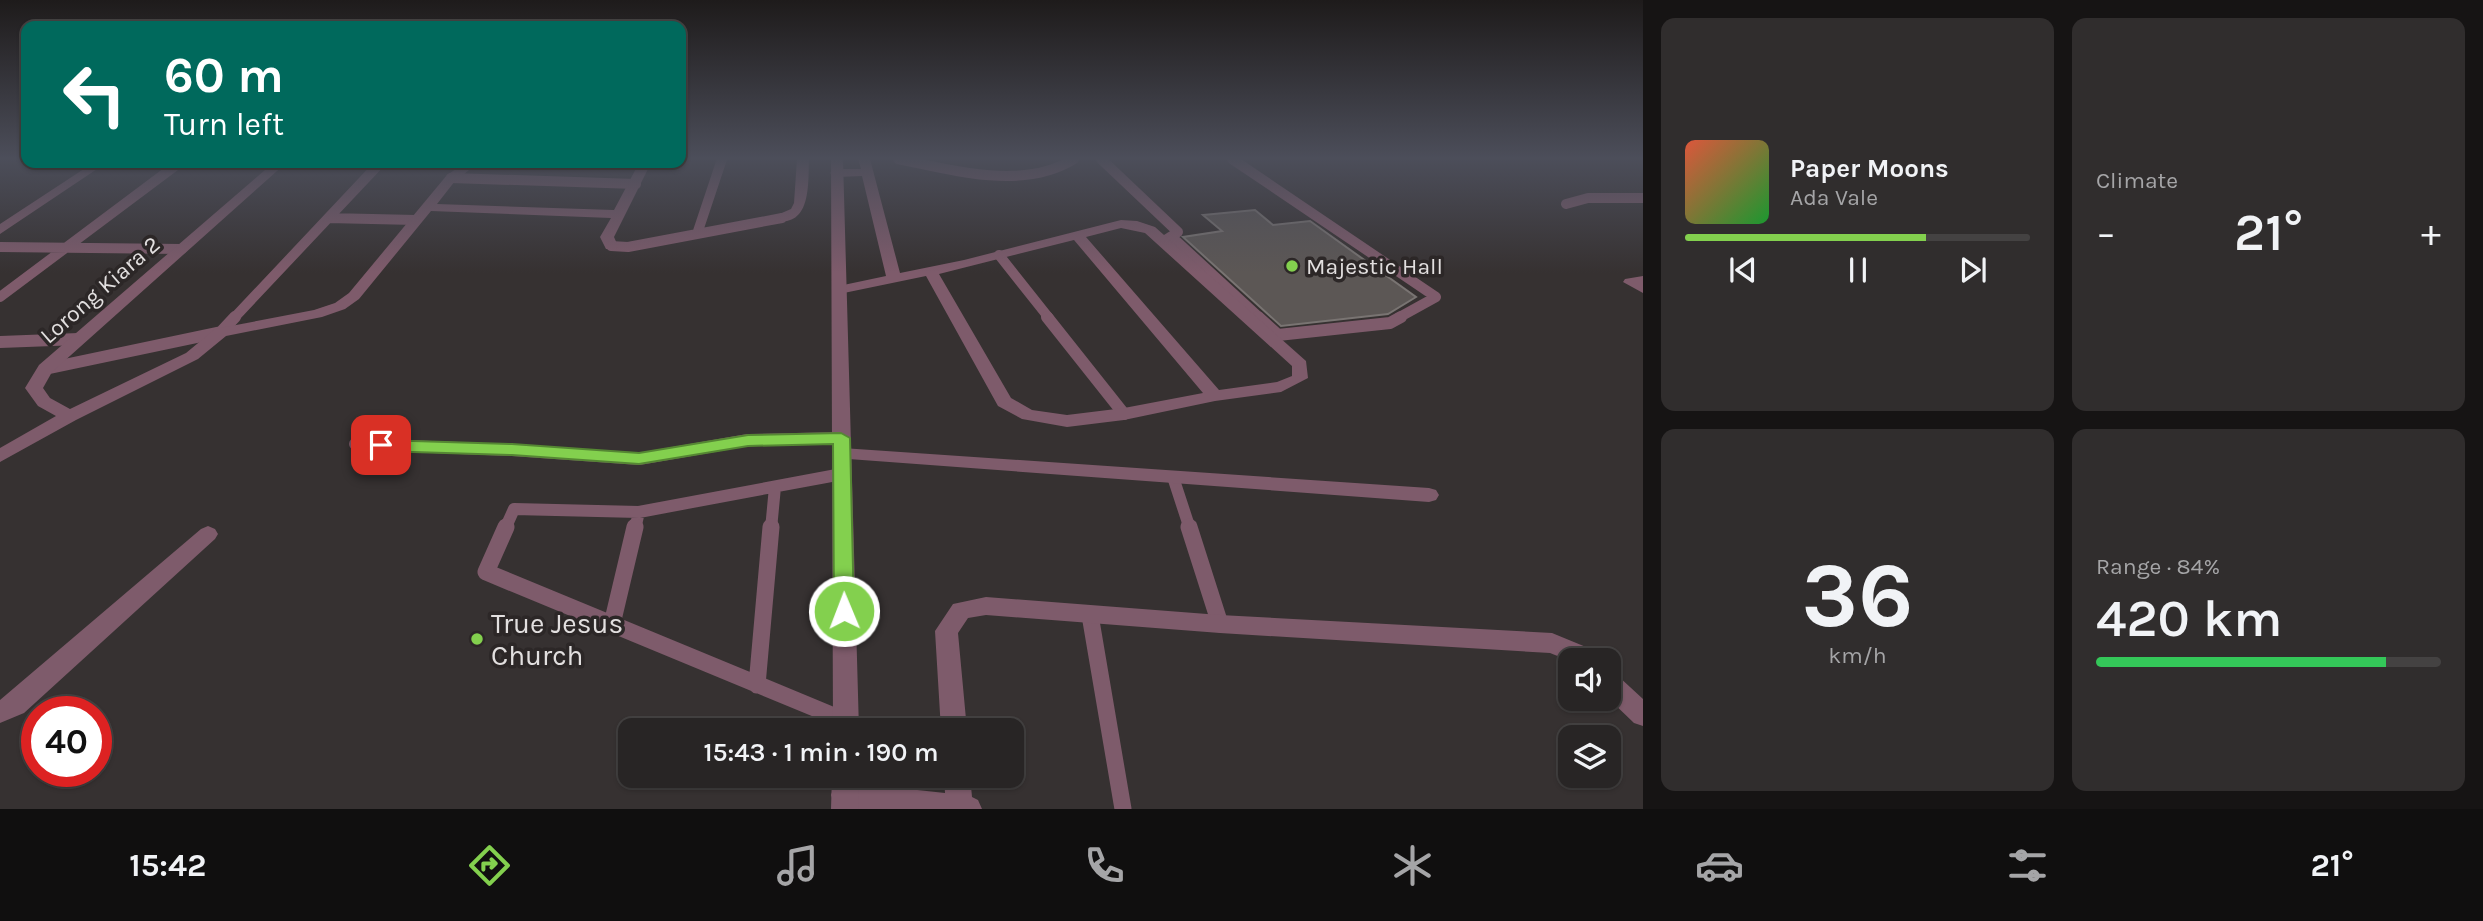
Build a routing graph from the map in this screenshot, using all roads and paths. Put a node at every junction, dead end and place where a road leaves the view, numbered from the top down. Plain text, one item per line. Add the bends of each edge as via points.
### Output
1 (50, 197) edge
2 (133, 197) edge
3 (242, 197) edge
4 (348, 197) edge
5 (435, 197) edge
6 (629, 197) edge
7 (709, 197) edge
8 (800, 197) edge
9 (837, 197) edge
10 (873, 197) edge
11 (1141, 197) edge
12 (1284, 197) edge
13 (1643, 198) edge
14 (1566, 204) dead end
15 (425, 208) junction
16 (619, 214) junction
17 (328, 218) junction
18 (782, 218) joint
19 (416, 220) junction
20 (0, 230) edge
21 (697, 234) junction
22 (1078, 236) junction
23 (1167, 239) junction
24 (611, 246) joint
25 (0, 247) edge
26 (64, 248) junction
27 (182, 249) junction
28 (999, 256) junction
29 (930, 271) junction
30 (894, 279) junction
31 (839, 290) junction
32 (0, 297) edge
33 (221, 332) junction
34 (79, 339) junction
35 (0, 342) edge
36 (45, 369) junction
37 (1215, 396) junction
38 (1124, 414) junction
39 (70, 416) junction
40 (355, 444) dead end
41 (842, 446) junction
42 (0, 456) edge
43 (842, 474) junction
44 (1173, 477) junction
45 (775, 487) junction
46 (1429, 495) dead end
47 (639, 512) junction
48 (208, 534) dead end
49 (1090, 615) junction
50 (612, 624) junction
51 (1220, 624) junction
52 (1564, 648) edge
53 (757, 685) junction
54 (1621, 694) edge
55 (0, 712) edge
56 (1643, 715) edge
57 (830, 718) edge
58 (846, 718) edge
59 (953, 718) edge
60 (958, 788) edge
61 (845, 793) edge
62 (960, 809) edge
63 (968, 809) edge
64 (1123, 809) edge

1 - 20 street
2 - 26 lane
3 - 27 street, Lorong Kiara 2
4 - 17 lane
5 - 15 street
6 - 16 street
7 - 21 lane
8 - 18 street via 796,211
9 - 31 street
10 - 30 street
11 - 23 lane via 1178,232
12 - 23 lane via 1320,216 1436,297 1390,323 1278,335
13 - 14 lane via 1588,198
15 - 16 street
15 - 19 street
16 - 24 street via 607,237
17 - 19 lane
17 - 33 lane
18 - 21 lane
19 - 33 street via 354,296 340,306
21 - 24 lane
22 - 23 street via 1121,224 1137,225
22 - 28 street
22 - 37 street
23 - 37 street via 1300,365 1300,378 1281,387
25 - 26 lane
26 - 27 lane
26 - 32 lane
27 - 34 street, Lorong Kiara 2
28 - 29 street
28 - 38 lane
29 - 30 street
29 - 38 street via 1004,402 1028,415 1067,421
30 - 31 street
31 - 41 street
33 - 36 lane
33 - 39 street via 192,356
34 - 35 lane
34 - 36 street, Lorong Kiara 2
36 - 39 street via 34,388 37,395 47,406
37 - 38 street
39 - 42 street
40 - 41 lane via 639,459 748,440
41 - 43 street
41 - 44 street
43 - 45 lane
43 - 58 street
44 - 46 street
44 - 51 lane
45 - 47 lane
45 - 53 lane
47 - 50 lane
47 - 50 lane via 514,509 486,572
48 - 55 street via 15,705
49 - 51 street
49 - 59 street via 1009,605 961,610 946,631
49 - 64 lane
50 - 53 lane
51 - 52 street via 1552,643
53 - 57 lane
54 - 56 street
60 - 62 street
61 - 62 street
62 - 63 street

